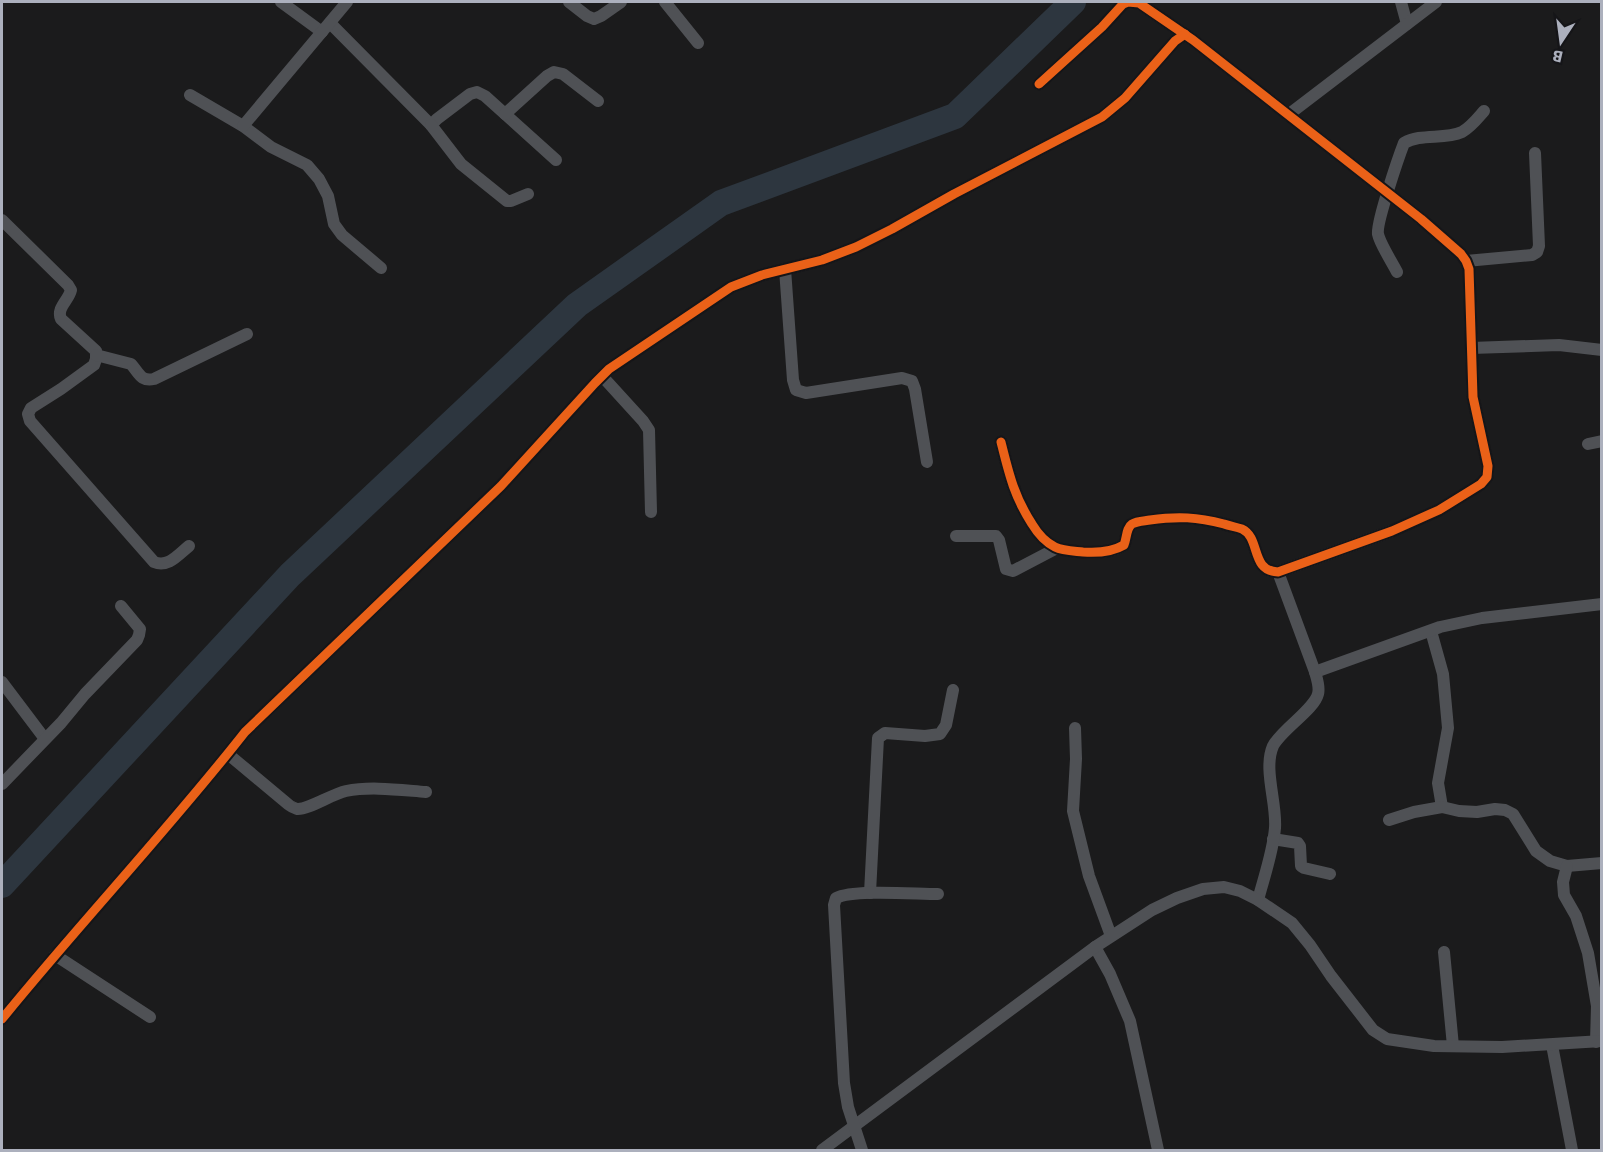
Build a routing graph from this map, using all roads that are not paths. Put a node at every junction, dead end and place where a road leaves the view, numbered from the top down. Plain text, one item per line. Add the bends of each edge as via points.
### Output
1 (281, 2) edge
2 (346, 2) edge
3 (569, 2) edge
4 (621, 2) edge
5 (665, 2) edge
6 (1401, 2) edge
7 (1436, 2) edge
8 (1407, 24) junction
9 (326, 27) junction
10 (1185, 34) junction
11 (698, 43) dead end
12 (1039, 84) dead end
13 (190, 95) dead end
14 (598, 101) dead end
15 (1484, 111) dead end
16 (505, 114) junction
17 (1288, 115) junction
18 (431, 125) junction
19 (243, 126) junction
20 (1535, 153) dead end
21 (556, 160) dead end
22 (1387, 193) junction
23 (528, 194) dead end
24 (2, 220) edge
25 (1466, 261) junction
26 (381, 268) dead end
27 (785, 269) junction
28 (1397, 272) dead end
29 (247, 334) dead end
30 (1471, 348) junction
31 (1602, 350) edge
32 (96, 355) junction
33 (602, 376) junction
34 (1602, 441) edge
35 (1001, 442) dead end
36 (1588, 444) dead end
37 (927, 462) dead end
38 (651, 513) dead end
39 (956, 536) dead end
40 (189, 546) dead end
41 (1057, 548) junction
42 (1278, 572) junction
43 (1602, 604) edge
44 (121, 606) dead end
45 (1431, 631) junction
46 (1315, 672) junction
47 (2, 682) edge
48 (953, 690) dead end
49 (1075, 728) dead end
50 (45, 739) junction
51 (228, 754) junction
52 (2, 784) edge
53 (426, 792) dead end
54 (1442, 807) junction
55 (1389, 820) dead end
56 (1273, 839) junction
57 (1602, 863) edge
58 (1567, 866) junction
59 (1330, 874) dead end
60 (870, 893) junction
61 (938, 894) dead end
62 (1258, 900) junction
63 (1111, 936) junction
64 (1096, 949) junction
65 (1444, 952) dead end
66 (55, 955) junction
67 (150, 1017) dead end
68 (2, 1019) edge
69 (1599, 1042) edge
70 (1552, 1045) junction
71 (1453, 1046) junction
72 (852, 1130) junction
73 (823, 1149) edge
74 (862, 1150) edge
75 (1158, 1150) edge
76 (1572, 1150) edge

1 - 9 street
2 - 9 street
3 - 4 street via 594,19
5 - 11 street
6 - 8 street
7 - 8 street
8 - 17 street
9 - 18 street
9 - 19 street
10 - 12 street via 1139,3 1128,2
10 - 17 street
10 - 27 street via 1102,117 856,248
13 - 19 street
14 - 16 street via 563,74 554,72
15 - 22 street via 1462,132 1404,143
16 - 18 street via 477,92
16 - 21 street
17 - 22 street
18 - 23 street via 461,164 507,201
19 - 26 street via 271,147 307,165 327,196 334,224
20 - 25 street via 1537,252
22 - 25 street
22 - 28 street via 1378,235
24 - 32 street via 68,285 70,296 61,308 61,319
25 - 30 street
27 - 33 street via 731,286
27 - 37 street via 796,390 806,393 902,378 912,381
29 - 32 street via 147,381 131,364
30 - 31 street via 1559,345
30 - 42 street via 1473,397 1488,466 1481,484 1415,521
32 - 40 street via 94,366 31,408 30,421 154,562 166,564
33 - 38 street via 649,430
33 - 51 street via 501,486 245,732
34 - 36 street
35 - 41 street via 1021,507 1045,541
39 - 41 street via 996,536 1009,571
41 - 42 street via 1102,552 1124,545 1128,528 1135,522 1187,517 1244,530 1262,566
42 - 46 street
43 - 45 street via 1482,618
44 - 50 street via 140,629 139,635
45 - 46 street
45 - 54 street via 1443,674 1448,728 1438,783
46 - 56 street via 1318,694 1314,702 1283,733 1270,757
47 - 50 street
48 - 60 street via 946,725 940,734 885,733 878,738
49 - 63 street via 1073,811 1089,876
50 - 52 street
51 - 53 street via 297,809 356,789
51 - 66 street
54 - 55 street
54 - 58 street via 1477,812 1505,810 1513,814 1536,851
56 - 59 street via 1298,843 1301,866
56 - 62 street
57 - 58 street
58 - 69 street via 1564,895 1588,953
60 - 61 street
60 - 72 street via 843,894 834,905 844,1083
62 - 63 street via 1224,887 1203,890 1152,910
62 - 71 street via 1292,923 1374,1030 1401,1042
63 - 64 street
64 - 72 street
64 - 75 street via 1130,1021
65 - 71 street
66 - 67 street
66 - 68 street
69 - 70 street
70 - 71 street
70 - 76 street
72 - 73 street
72 - 74 street

